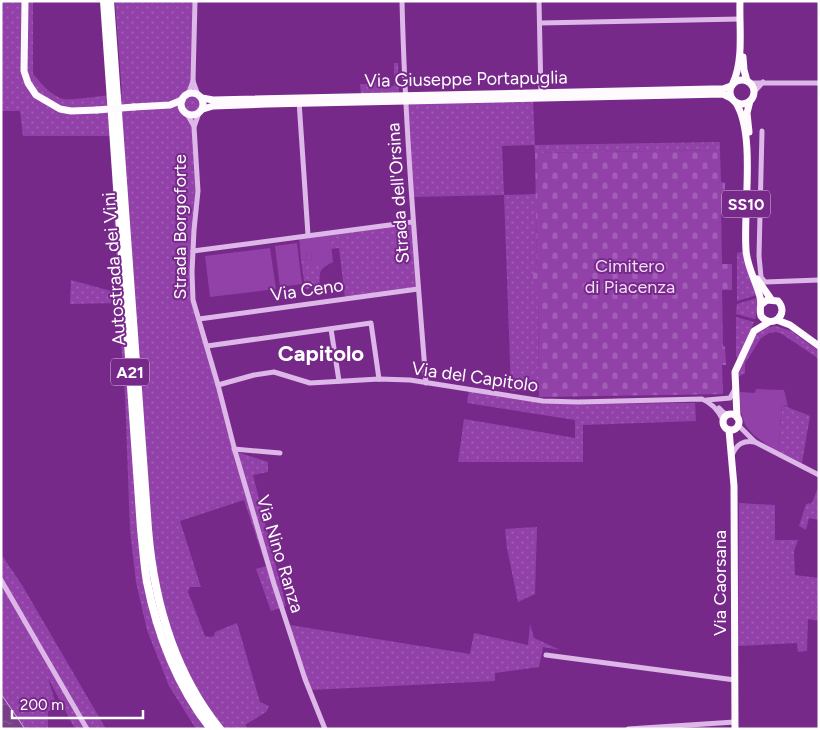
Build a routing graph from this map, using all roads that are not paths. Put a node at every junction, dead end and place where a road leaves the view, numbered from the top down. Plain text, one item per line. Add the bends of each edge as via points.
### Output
1 (25, 1) edge
2 (104, 1) edge
3 (110, 1) edge
4 (194, 1) edge
5 (402, 1) edge
6 (539, 1) edge
7 (740, 1) edge
8 (744, 1) edge
9 (740, 19) junction
10 (540, 23) junction
11 (193, 81) junction
12 (749, 82) junction
13 (763, 82) junction
14 (819, 83) edge
15 (732, 84) junction
16 (754, 92) junction
17 (541, 95) junction
18 (185, 97) junction
19 (200, 97) junction
20 (405, 98) junction
21 (733, 100) junction
22 (299, 101) junction
23 (750, 101) junction
24 (170, 105) junction
25 (201, 111) junction
26 (185, 112) junction
27 (194, 127) junction
28 (762, 132) dead end
29 (412, 222) junction
30 (308, 235) junction
31 (193, 251) junction
32 (819, 280) edge
33 (418, 289) junction
34 (771, 299) junction
35 (761, 307) junction
36 (783, 311) junction
37 (198, 319) junction
38 (777, 320) junction
39 (769, 322) junction
40 (790, 325) junction
41 (331, 329) junction
42 (754, 331) junction
43 (207, 346) junction
44 (819, 346) edge
45 (380, 379) junction
46 (339, 381) junction
47 (426, 383) junction
48 (218, 385) junction
49 (736, 393) junction
50 (707, 401) junction
51 (733, 415) junction
52 (723, 420) junction
53 (738, 427) junction
54 (730, 434) junction
55 (755, 442) junction
56 (234, 449) junction
57 (280, 453) dead end
58 (732, 455) junction
59 (819, 475) edge
60 (1, 580) edge
61 (546, 655) dead end
62 (735, 680) junction
63 (735, 725) edge
64 (87, 729) edge
65 (211, 729) edge
66 (220, 729) edge
67 (325, 729) edge
68 (628, 729) edge

1 - 24 main road, bridge via 24,71 36,95 60,109 71,111
2 - 65 highway, Autostrada dei Vini / A21 via 140,529 147,582 168,653
3 - 66 highway, Autostrada dei Vini / A21 via 154,580 165,627 183,672
4 - 11 street
5 - 20 street, Strada dell'Orsina
6 - 10 street
7 - 9 main road, SS10
8 - 12 main road via 743,65
9 - 10 street
9 - 15 main road, SS10 via 738,68
10 - 17 street
11 - 18 street
11 - 19 street
12 - 13 street
12 - 15 main road via 740,80
12 - 16 main road
13 - 14 street
13 - 16 street
15 - 17 main road, Via Giuseppe Portapuglia via 723,89
15 - 21 main road, SS10 via 730,94
16 - 23 main road, SS10
17 - 20 main road, Via Giuseppe Portapuglia
17 - 21 main road, Via Giuseppe Portapuglia via 721,94
18 - 19 main road
18 - 24 main road
18 - 26 main road
19 - 22 main road, Via Giuseppe Portapuglia
19 - 25 main road
20 - 22 main road, Via Giuseppe Portapuglia
20 - 29 street, Strada dell'Orsina
21 - 23 main road via 743,104
21 - 35 main road, SS10 via 742,117 746,147 746,251
22 - 25 main road, Via Giuseppe Portapuglia via 213,106
22 - 30 street
23 - 34 main road, SS10 via 747,113 751,146 750,251 758,281
24 - 26 main road
25 - 26 main road via 193,116
25 - 27 street, Strada Borgoforte
26 - 27 street, Strada Borgoforte
27 - 31 street, Strada Borgoforte via 198,191
28 - 32 street via 761,276 765,282
29 - 30 street
29 - 33 street, Strada dell'Orsina
30 - 31 street
31 - 37 street, Strada Borgoforte via 193,300
33 - 37 street, Via Ceno
33 - 47 street, Strada dell'Orsina
34 - 35 main road
34 - 36 main road, SS10 via 780,304
35 - 39 main road, SS10 via 763,318
35 - 42 main road
36 - 38 main road
36 - 40 main road, SS10
37 - 43 street, Strada Borgoforte
38 - 39 main road
38 - 40 main road
39 - 42 main road
40 - 44 main road
41 - 43 street
41 - 45 street via 371,323
41 - 46 street
42 - 49 main road via 735,372
43 - 48 street, Strada Borgoforte
45 - 46 street, Via del Capitolo
45 - 47 street, Via del Capitolo
46 - 48 street, Via del Capitolo via 310,383 278,372 268,372
47 - 50 street, Via del Capitolo via 544,401
48 - 56 street, Via Nino Ranza
49 - 50 street, Via del Capitolo via 730,398
49 - 51 main road
50 - 51 street via 724,413
50 - 52 street via 720,412
51 - 52 main road
51 - 53 main road via 739,422
52 - 54 main road
53 - 54 main road
53 - 55 street
54 - 58 main road, Via Caorsana
55 - 58 street via 740,444
55 - 59 street
56 - 57 street
56 - 67 street, Via Nino Ranza via 305,679
58 - 62 main road, Via Caorsana
60 - 64 street
61 - 62 street
62 - 63 main road, Via Caorsana
63 - 68 street

